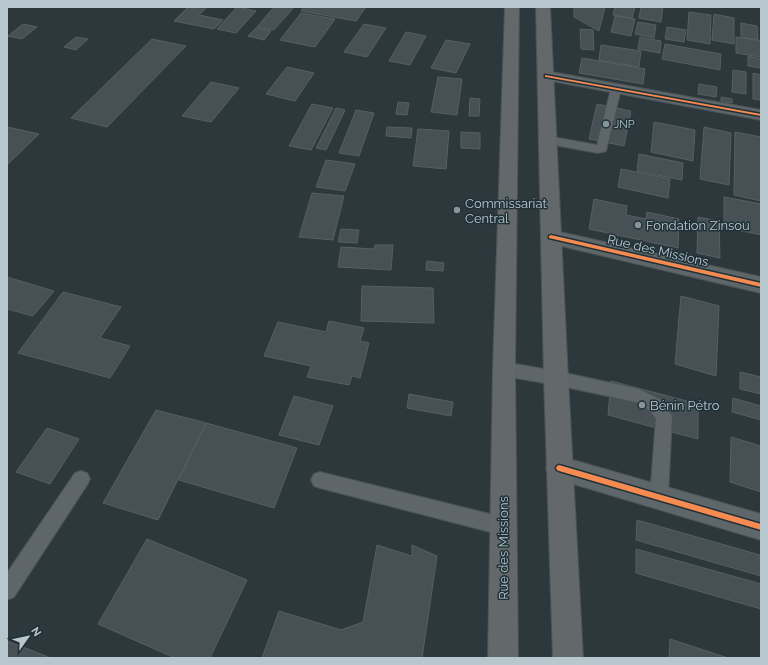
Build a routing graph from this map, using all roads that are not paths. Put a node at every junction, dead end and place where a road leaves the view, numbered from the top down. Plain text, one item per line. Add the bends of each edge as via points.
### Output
1 (512, 7) edge
2 (543, 7) edge
3 (546, 76) junction
4 (616, 88) junction
5 (761, 115) edge
6 (547, 140) junction
7 (551, 237) junction
8 (761, 285) edge
9 (504, 369) junction
10 (556, 378) junction
11 (559, 468) junction
12 (81, 479) dead end
13 (320, 480) dead end
14 (659, 498) junction
15 (502, 526) junction
16 (761, 527) edge
17 (7, 590) edge
18 (503, 658) edge
19 (568, 658) edge

1 - 9 highway, Rue des Missions
2 - 3 highway
3 - 4 street
3 - 6 highway
4 - 5 street
4 - 6 lane via 602,148
6 - 7 highway
7 - 8 street, Rue des Missions
7 - 10 highway
9 - 10 lane
9 - 15 highway, Rue des Missions
10 - 11 highway
10 - 14 lane via 639,396 654,405 664,416
11 - 14 street
11 - 19 highway
12 - 17 lane
13 - 15 lane
14 - 16 street
15 - 18 highway, Rue des Missions

